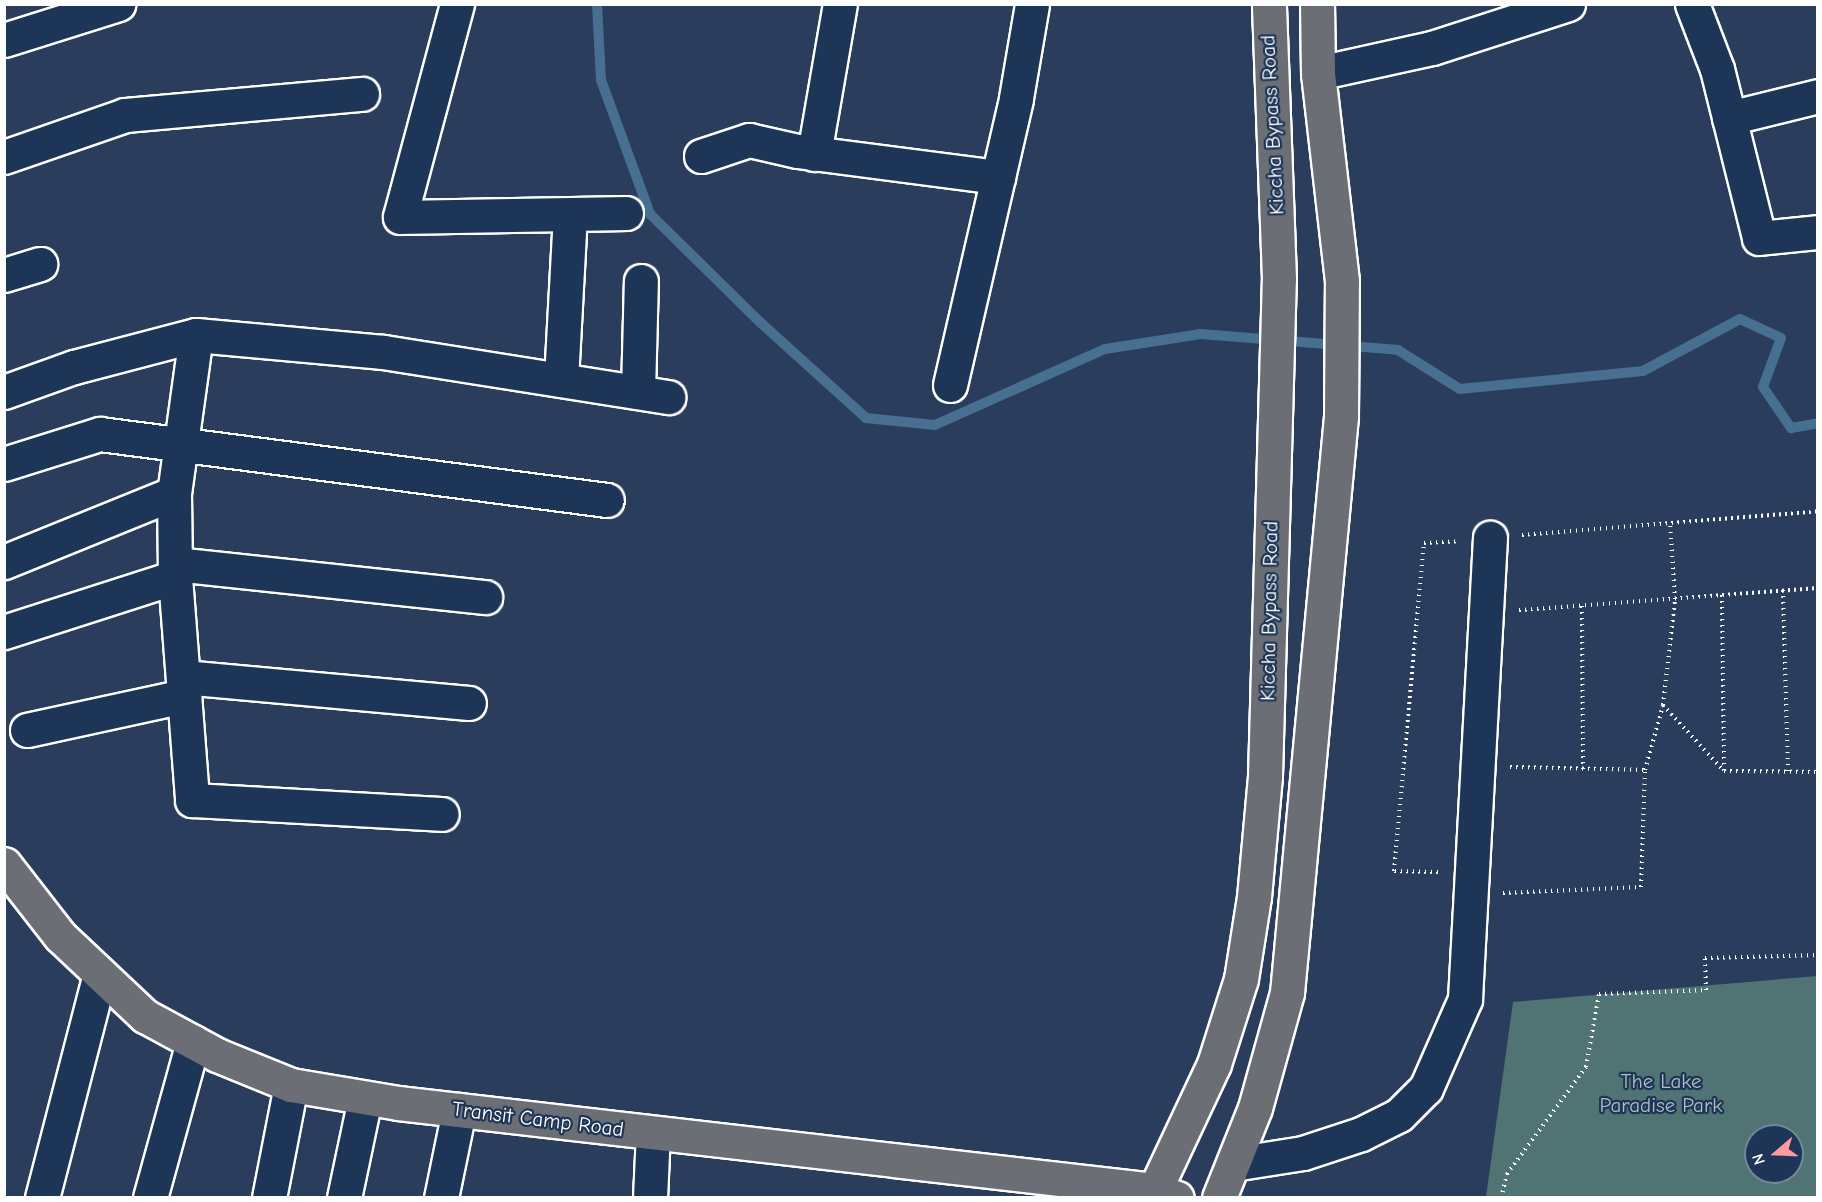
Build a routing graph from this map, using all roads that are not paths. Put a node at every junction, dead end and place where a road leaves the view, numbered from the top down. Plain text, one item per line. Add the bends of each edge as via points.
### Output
1 (118, 4) edge
2 (457, 4) edge
3 (840, 4) edge
4 (1032, 4) edge
5 (1269, 4) edge
6 (1317, 4) edge
7 (1568, 4) edge
8 (1692, 4) edge
9 (4, 40) edge
10 (1318, 73) junction
11 (362, 94) dead end
12 (1818, 96) edge
13 (1729, 118) junction
14 (814, 154) junction
15 (701, 156) dead end
16 (4, 157) edge
17 (998, 177) junction
18 (626, 213) dead end
19 (570, 214) junction
20 (1818, 232) edge
21 (40, 264) dead end
22 (4, 274) edge
23 (641, 281) dead end
24 (196, 335) junction
25 (561, 380) junction
26 (950, 386) dead end
27 (4, 392) edge
28 (179, 444) junction
29 (4, 464) edge
30 (174, 493) junction
31 (607, 500) dead end
32 (1491, 538) dead end
33 (4, 562) edge
34 (175, 570) junction
35 (485, 597) dead end
36 (4, 632) edge
37 (183, 686) junction
38 (469, 703) dead end
39 (27, 730) dead end
40 (442, 814) dead end
41 (4, 864) edge
42 (100, 974) junction
43 (193, 1042) junction
44 (291, 1085) junction
45 (365, 1098) junction
46 (459, 1110) junction
47 (653, 1132) junction
48 (1233, 1164) junction
49 (1161, 1195) edge
50 (42, 1197) edge
51 (150, 1197) edge
52 (269, 1197) edge
53 (344, 1197) edge
54 (441, 1197) edge
55 (650, 1197) edge
56 (1219, 1197) edge

1 - 9 street
2 - 19 street via 400,217
3 - 14 street
4 - 17 street
5 - 49 main road, Kiccha Bypass Road via 1280,279 1265,776 1241,979 1214,1064
6 - 10 main road
7 - 10 street via 1432,48
8 - 13 street via 1717,69
10 - 48 main road via 1342,281 1341,416 1287,993 1255,1108
11 - 16 street via 125,114
12 - 13 street
13 - 20 street via 1759,238
14 - 15 street via 749,140
14 - 17 street
17 - 26 street
18 - 19 street
19 - 25 street
21 - 22 street
23 - 25 street via 653,394
24 - 25 street via 383,352
24 - 27 street via 74,368
24 - 28 street
28 - 29 street via 100,434
28 - 30 street
28 - 31 street
30 - 33 street
30 - 34 street
32 - 48 street via 1465,999 1426,1088 1399,1115 1361,1134 1303,1153
34 - 35 street
34 - 36 street
34 - 37 street
37 - 38 street
37 - 39 street
37 - 40 street via 192,800
41 - 42 main road, Transit Camp Road via 60,936
42 - 43 main road, Transit Camp Road via 145,1016
42 - 50 street
43 - 44 main road, Transit Camp Road
43 - 51 street
44 - 45 main road, Transit Camp Road
44 - 52 street
45 - 46 main road, Transit Camp Road
45 - 53 street
46 - 47 main road, Transit Camp Road
46 - 54 street
47 - 49 main road, Transit Camp Road
47 - 55 street
48 - 56 main road

